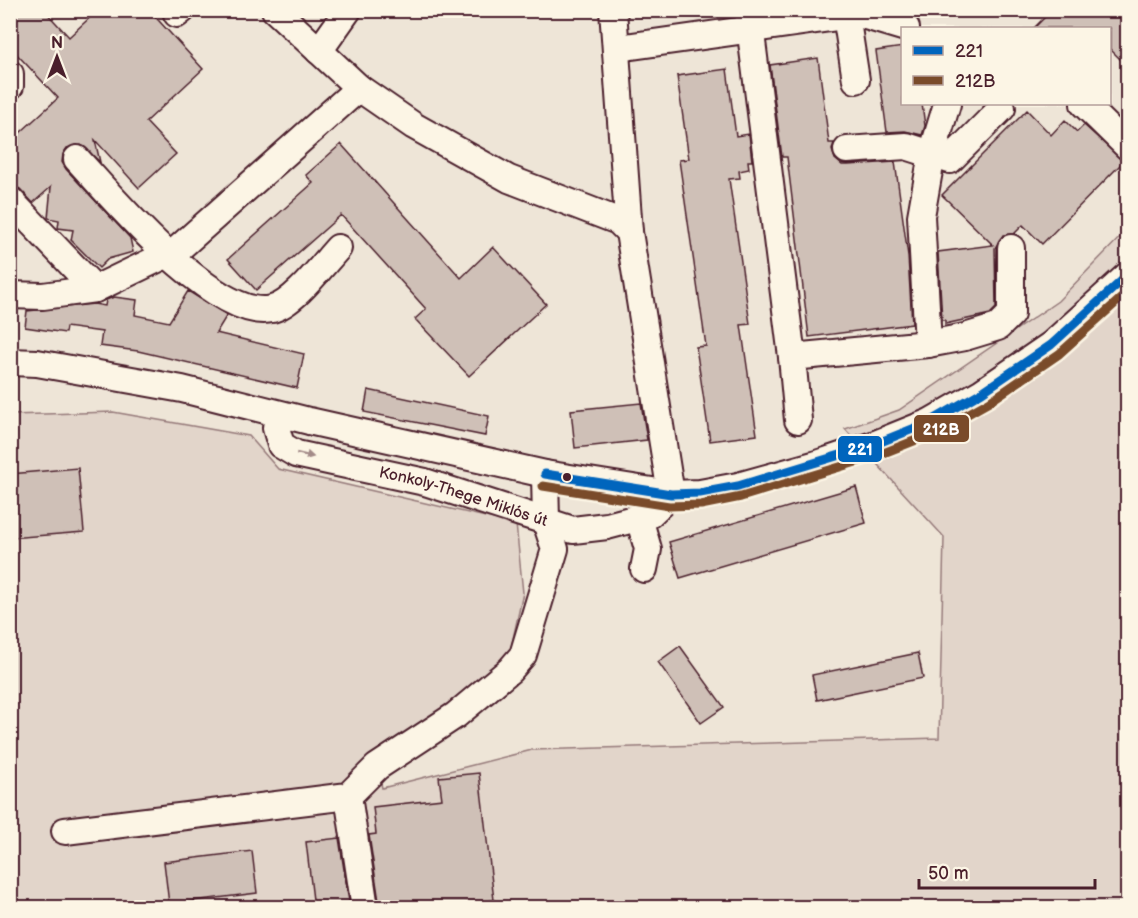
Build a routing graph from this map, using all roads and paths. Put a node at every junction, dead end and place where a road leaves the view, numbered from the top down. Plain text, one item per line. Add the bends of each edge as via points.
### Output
1 (275, 10) edge
2 (348, 10) edge
3 (612, 12) edge
4 (846, 15) junction
5 (749, 19) edge
6 (903, 27) edge
7 (618, 48) junction
8 (319, 51) junction
9 (10, 74) edge
10 (856, 80) dead end
11 (10, 86) edge
12 (359, 88) junction
13 (947, 105) edge
14 (1002, 108) dead end
15 (1092, 111) edge
16 (1128, 120) edge
17 (1128, 147) edge
18 (846, 150) dead end
19 (932, 154) junction
20 (77, 159) dead end
21 (10, 200) edge
22 (630, 232) junction
23 (338, 248) dead end
24 (1011, 248) dead end
25 (166, 255) junction
26 (1128, 275) edge
27 (95, 289) junction
28 (10, 295) edge
29 (928, 344) junction
30 (792, 357) junction
31 (10, 362) edge
32 (278, 414) junction
33 (798, 420) dead end
34 (545, 474) junction
35 (671, 494) junction
36 (639, 518) junction
37 (546, 522) junction
38 (644, 568) dead end
39 (348, 796) junction
40 (65, 831) dead end
41 (365, 908) edge

1 - 8 street
2 - 8 street
3 - 7 street
4 - 5 street
4 - 6 street via 859,14
4 - 10 street
5 - 7 street
5 - 30 street
7 - 22 street
8 - 12 street
9 - 11 street
12 - 22 street via 414,126 510,179 618,221
12 - 25 street
13 - 19 street
14 - 19 street via 950,160
15 - 16 street
15 - 17 street
18 - 19 street via 906,146
19 - 29 street via 921,216
20 - 25 street
21 - 27 street
22 - 35 street
23 - 25 street via 291,298 271,310 245,307 212,289
24 - 29 street via 1011,314 998,327
25 - 27 street
26 - 35 street via 1051,345 930,422 873,445 738,486
27 - 28 street via 43,296
29 - 30 street
30 - 33 street
31 - 32 street via 37,363 182,389
32 - 34 street
32 -> 37 street, Konkoly-Thege Miklós út via 276,428 281,445 296,453 425,482
34 - 35 street
34 - 37 street
35 - 36 street, Konkoly-Thege Miklós út via 649,515
36 - 37 street, Konkoly-Thege Miklós út via 573,530
36 - 38 street via 648,549
37 - 39 street via 555,549 523,655 456,715 377,767
39 - 40 street
39 - 41 street

